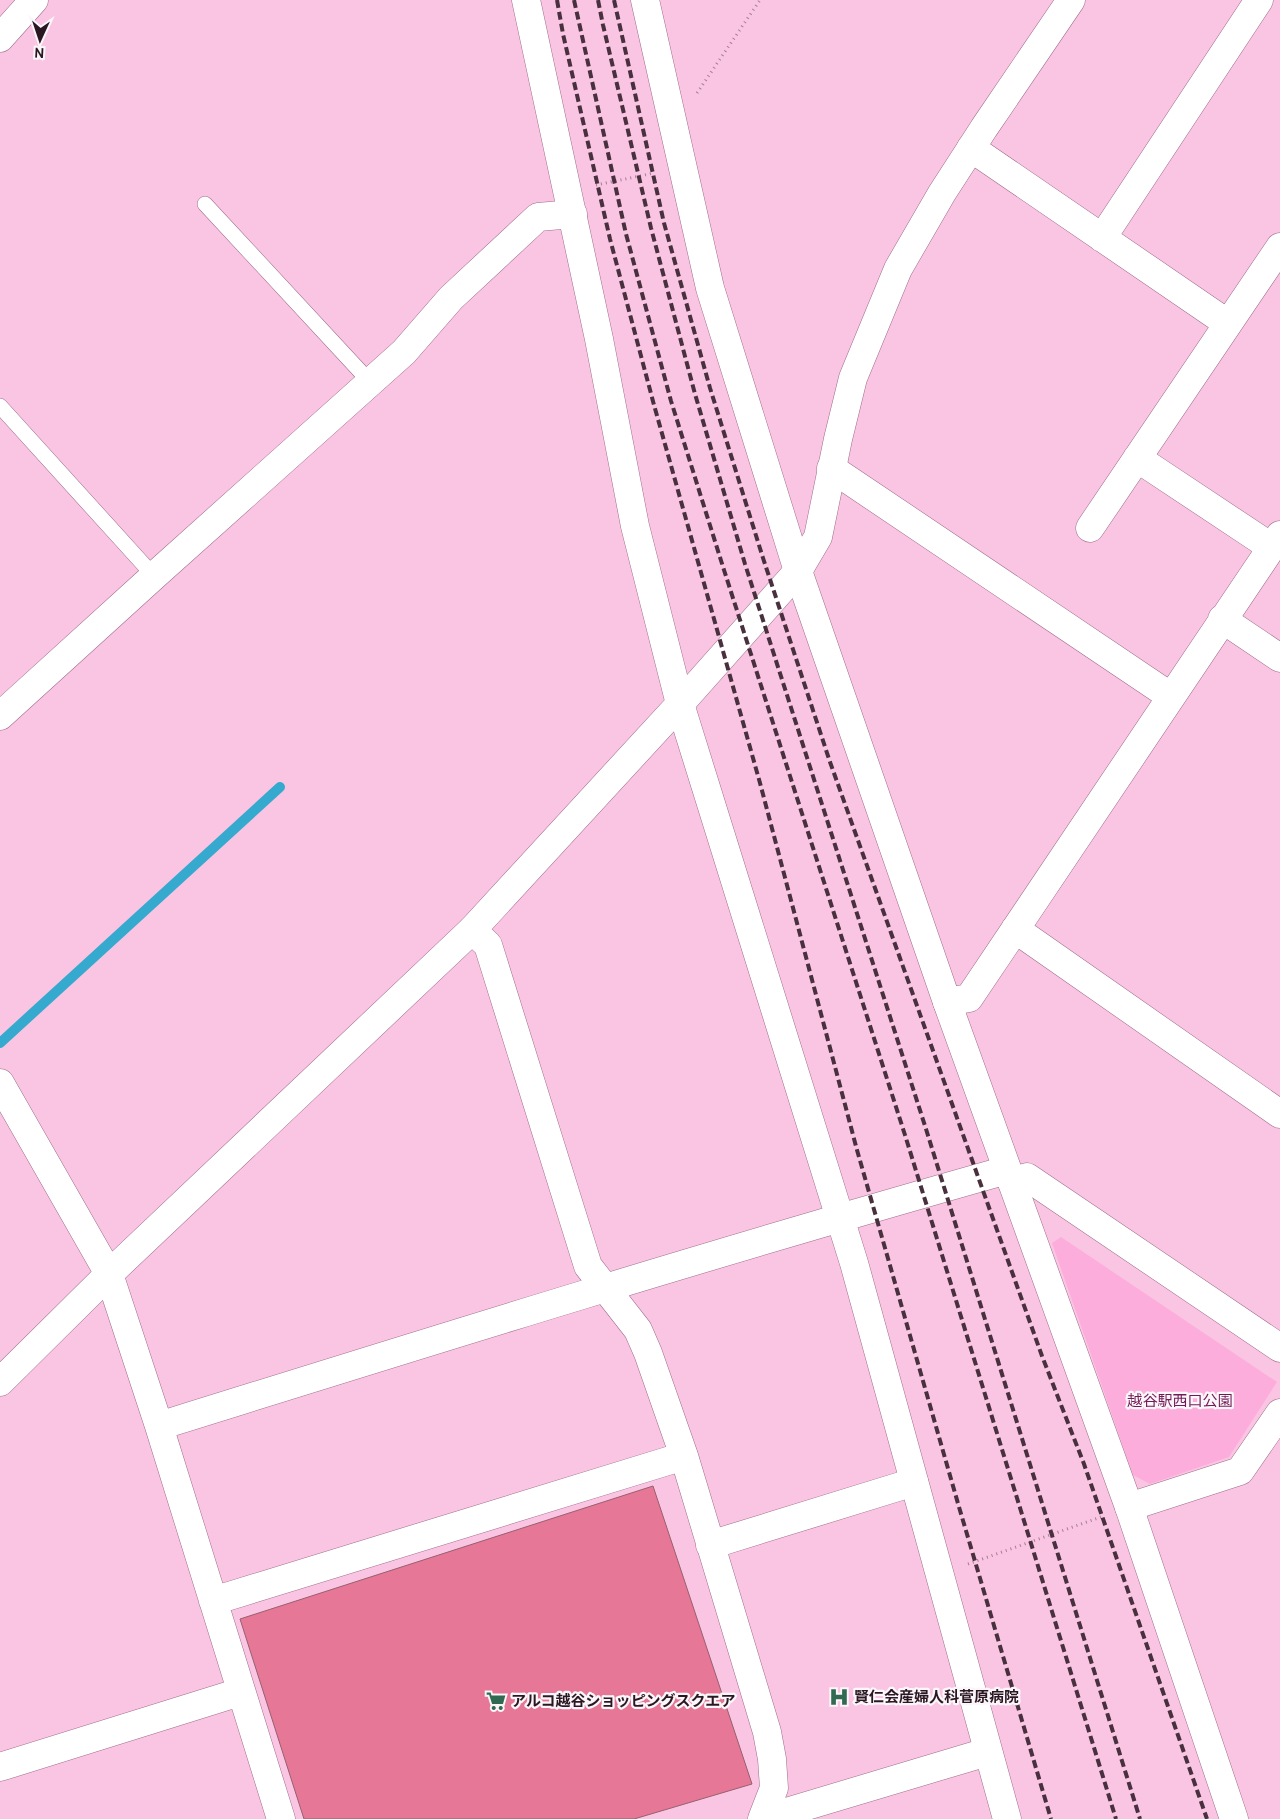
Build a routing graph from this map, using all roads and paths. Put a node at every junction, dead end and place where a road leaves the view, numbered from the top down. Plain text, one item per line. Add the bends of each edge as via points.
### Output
1 (34, 0) edge
2 (526, 0) edge
3 (645, 0) edge
4 (760, 0) edge
5 (1071, 0) edge
6 (1260, 0) edge
7 (0, 38) edge
8 (673, 128) junction
9 (971, 148) junction
10 (681, 167) junction
11 (570, 203) junction
12 (205, 204) dead end
13 (1102, 238) junction
14 (1280, 247) edge
15 (1227, 323) junction
16 (371, 383) junction
17 (0, 406) edge
18 (1137, 458) junction
19 (832, 468) junction
20 (1090, 528) dead end
21 (1276, 541) edge
22 (798, 571) junction
23 (154, 576) junction
24 (1222, 619) junction
25 (1280, 658) edge
26 (1170, 696) junction
27 (4, 704) edge
28 (680, 704) junction
29 (1015, 929) junction
30 (472, 930) junction
31 (946, 1002) junction
32 (0, 1083) edge
33 (1280, 1114) edge
34 (1009, 1176) junction
35 (840, 1217) junction
36 (109, 1274) junction
37 (604, 1287) junction
38 (1280, 1348) edge
39 (0, 1382) edge
40 (1280, 1413) edge
41 (159, 1426) junction
42 (684, 1456) junction
43 (914, 1482) junction
44 (1129, 1507) junction
45 (710, 1544) junction
46 (939, 1574) junction
47 (213, 1601) junction
48 (240, 1692) junction
49 (987, 1752) junction
50 (0, 1767) edge
51 (281, 1819) edge
52 (763, 1819) edge
53 (1007, 1819) edge
54 (1234, 1819) edge

1 - 7 street
2 - 11 street
3 - 8 street
4 - 8 path
5 - 9 street
6 - 13 street
8 - 10 street
9 - 13 street
9 - 19 street via 898,269 853,378
10 - 11 path
10 - 22 street via 710,288
11 - 16 street via 538,217 451,298 404,352
11 - 28 street via 635,526
12 - 16 lane
13 - 15 street
14 - 15 street
15 - 18 street
16 - 23 street
17 - 23 lane
18 - 20 street
18 - 21 street
19 - 22 street via 818,537
19 - 26 street
21 - 24 street
22 - 28 street
22 - 31 street
23 - 27 street
24 - 25 street
24 - 26 street
26 - 29 street
28 - 30 street
28 - 35 street
29 - 31 street via 969,998
29 - 33 street
30 - 36 street
30 - 37 street via 488,944 588,1266
31 - 34 street
32 - 36 street
34 - 35 street
34 - 38 street via 1027,1177
34 - 44 street
35 - 37 street
35 - 43 street
36 - 39 street
36 - 41 street
37 - 41 street
37 - 42 street via 638,1330
40 - 44 street via 1240,1471
41 - 47 street
42 - 45 street
42 - 47 street
43 - 45 street
43 - 46 street
44 - 46 path
44 - 54 street
45 - 52 street via 767,1732 774,1788
46 - 49 street
47 - 48 street
48 - 50 street
48 - 51 street
49 - 52 street
49 - 53 street

